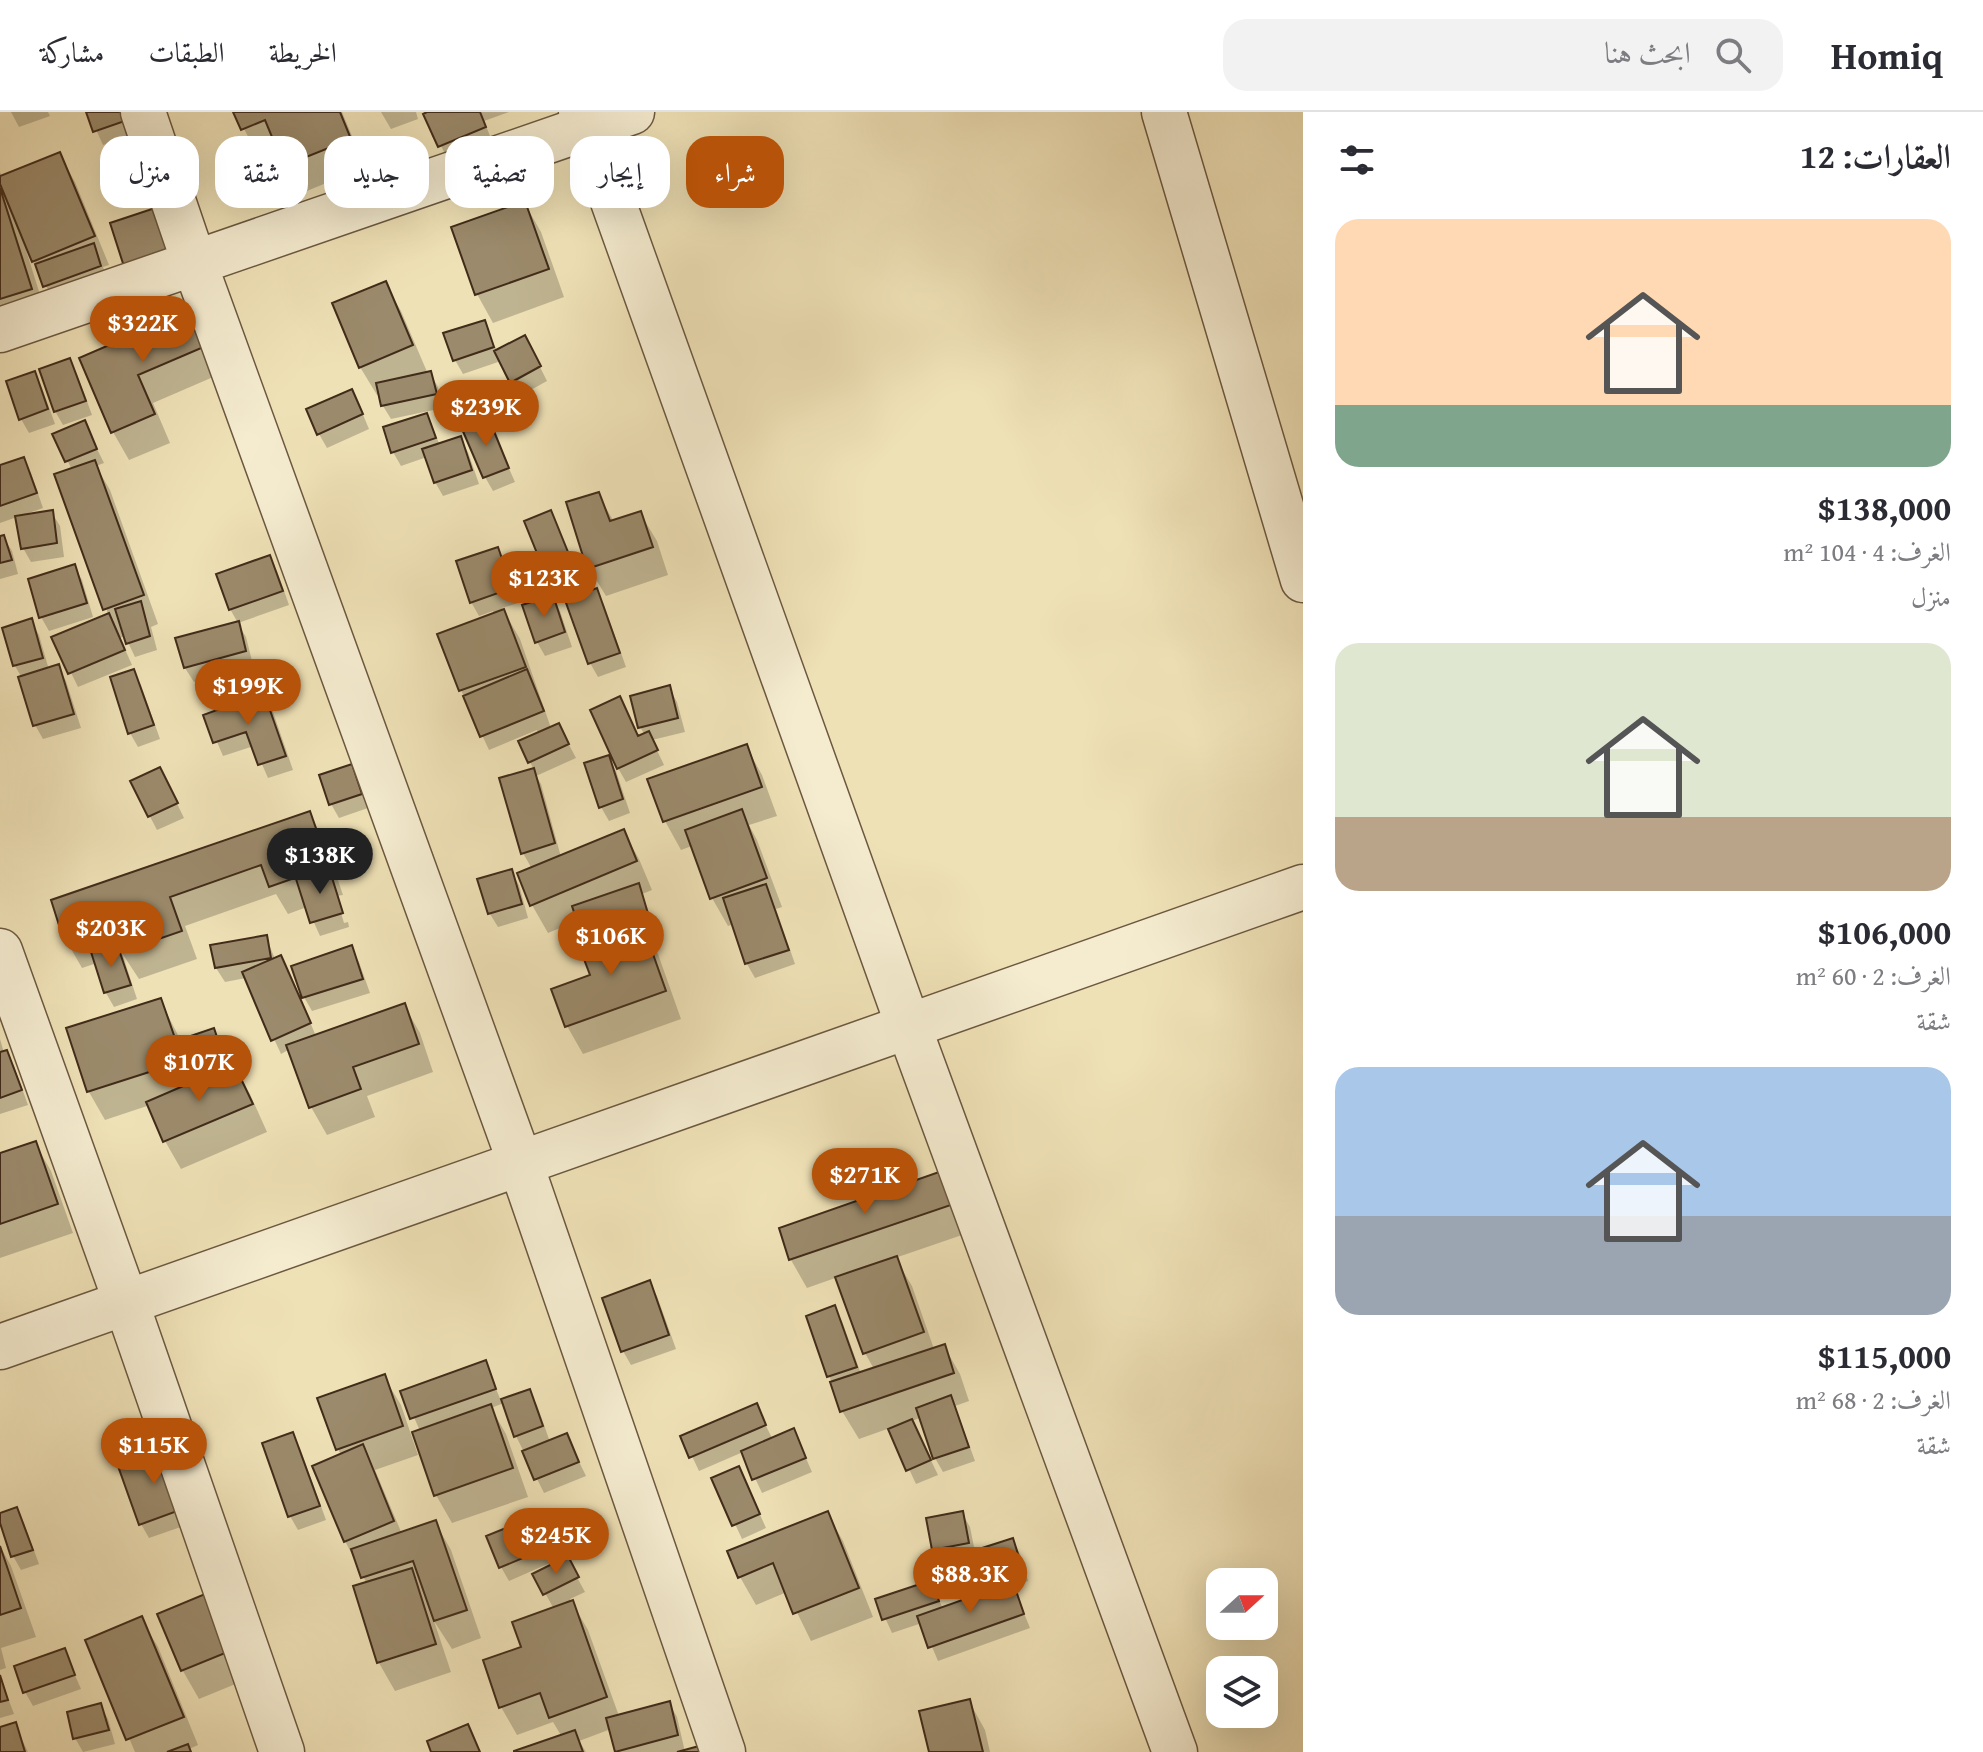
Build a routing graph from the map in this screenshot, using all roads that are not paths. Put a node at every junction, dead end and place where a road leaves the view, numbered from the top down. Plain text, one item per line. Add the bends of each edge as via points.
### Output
1 (143, 112) edge
2 (632, 112) edge
3 (1164, 112) edge
4 (584, 120) edge
5 (194, 262) junction
6 (0, 330) edge
7 (1303, 580) edge
8 (1303, 887) edge
9 (0, 951) edge
10 (908, 1025) junction
11 (521, 1165) junction
12 (126, 1302) junction
13 (0, 1347) edge
14 (282, 1752) edge
15 (723, 1752) edge
16 (1175, 1752) edge

1 - 5 street
2 - 4 street
3 - 7 street
4 - 5 street
4 - 10 street
5 - 6 street
5 - 11 street
8 - 10 street
9 - 12 street
10 - 11 street
10 - 16 street
11 - 12 street
11 - 15 street
12 - 13 street
12 - 14 street

